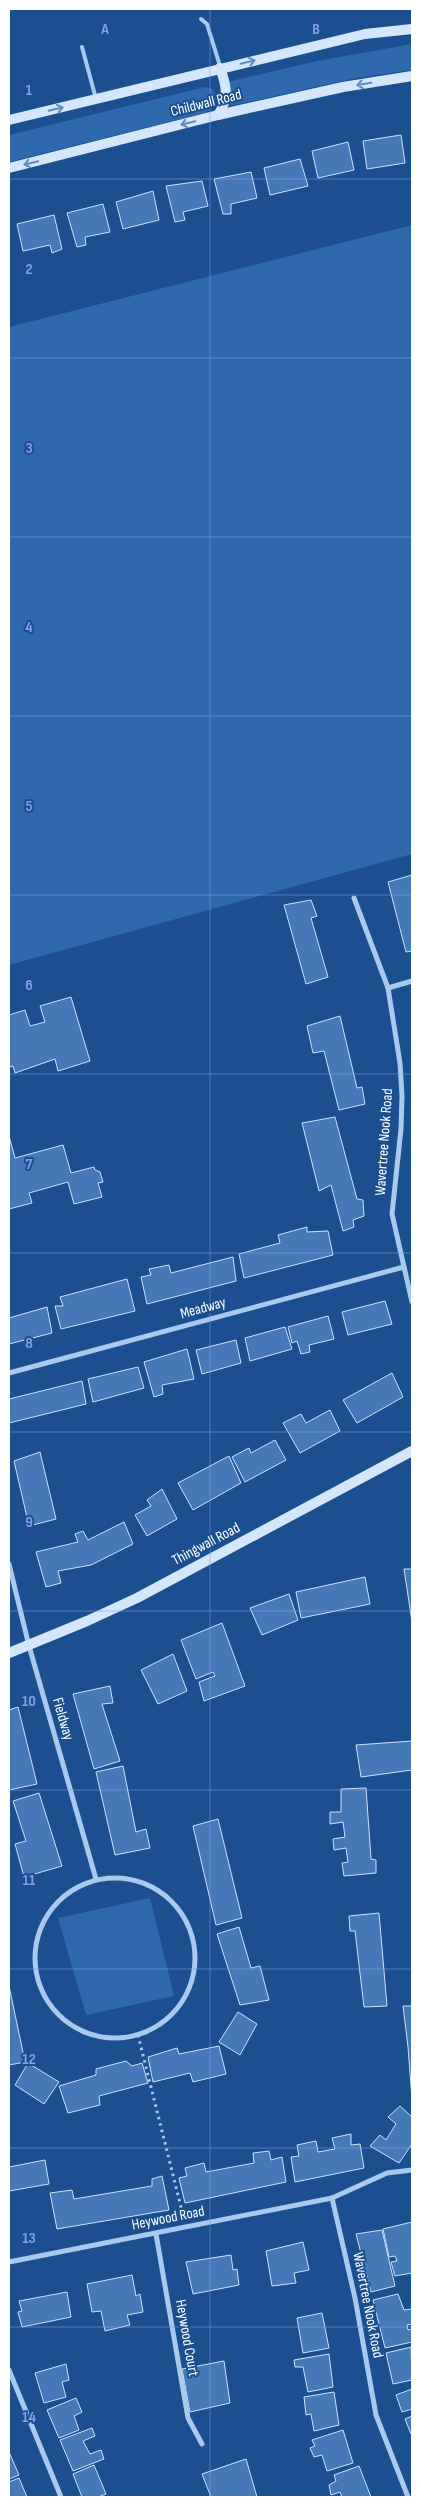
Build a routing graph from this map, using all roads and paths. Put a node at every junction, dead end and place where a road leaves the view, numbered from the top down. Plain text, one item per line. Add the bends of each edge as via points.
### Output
1 (201, 19) dead end
2 (412, 29) edge
3 (82, 47) dead end
4 (220, 68) junction
5 (412, 76) edge
6 (96, 99) junction
7 (218, 115) junction
8 (9, 120) edge
9 (9, 168) edge
10 (354, 898) dead end
11 (412, 981) edge
12 (388, 988) junction
13 (404, 1267) junction
14 (412, 1302) edge
15 (9, 1373) edge
16 (412, 1451) edge
17 (9, 1564) edge
18 (29, 1646) junction
19 (9, 1653) edge
20 (96, 1879) junction
21 (138, 2035) junction
22 (412, 2170) edge
23 (332, 2198) junction
24 (186, 2228) junction
25 (156, 2234) junction
26 (9, 2262) edge
27 (9, 2370) edge
28 (202, 2444) dead end
29 (61, 2497) edge
30 (408, 2497) edge

1 - 4 lane via 207,24
4 -> 2 main road, Childwall Road via 365,34
3 - 6 lane
4 - 6 main road, Childwall Road
4 - 7 main road via 226,97
5 -> 7 main road, Childwall Road
8 -> 6 main road, Childwall Road
7 -> 9 main road, Childwall Road
10 - 12 street, Wavertree Nook Road
11 - 12 street
12 - 13 street, Wavertree Nook Road via 402,1096 392,1214
13 - 14 street, Wavertree Nook Road
13 - 15 street, Meadway
16 - 18 main road, Thingwall Road via 137,1598
17 - 18 street, Fieldway
18 - 19 main road, Thingwall Road
18 - 20 street, Fieldway
20 - 21 street via 124,1878 150,1886 173,1902 188,1924 195,1951 193,1978 182,2004 162,2023
20 - 21 street via 73,1889 53,1906 40,1928 34,1953 36,1979 47,2002 64,2021 87,2034 112,2039
21 - 24 path
22 - 23 street via 387,2173
23 - 24 street, Heywood Road
23 - 30 street, Wavertree Nook Road via 355,2298 376,2415
24 - 25 street, Heywood Road
25 - 26 street, Heywood Road
25 - 28 street, Heywood Court via 188,2418
27 - 29 street

